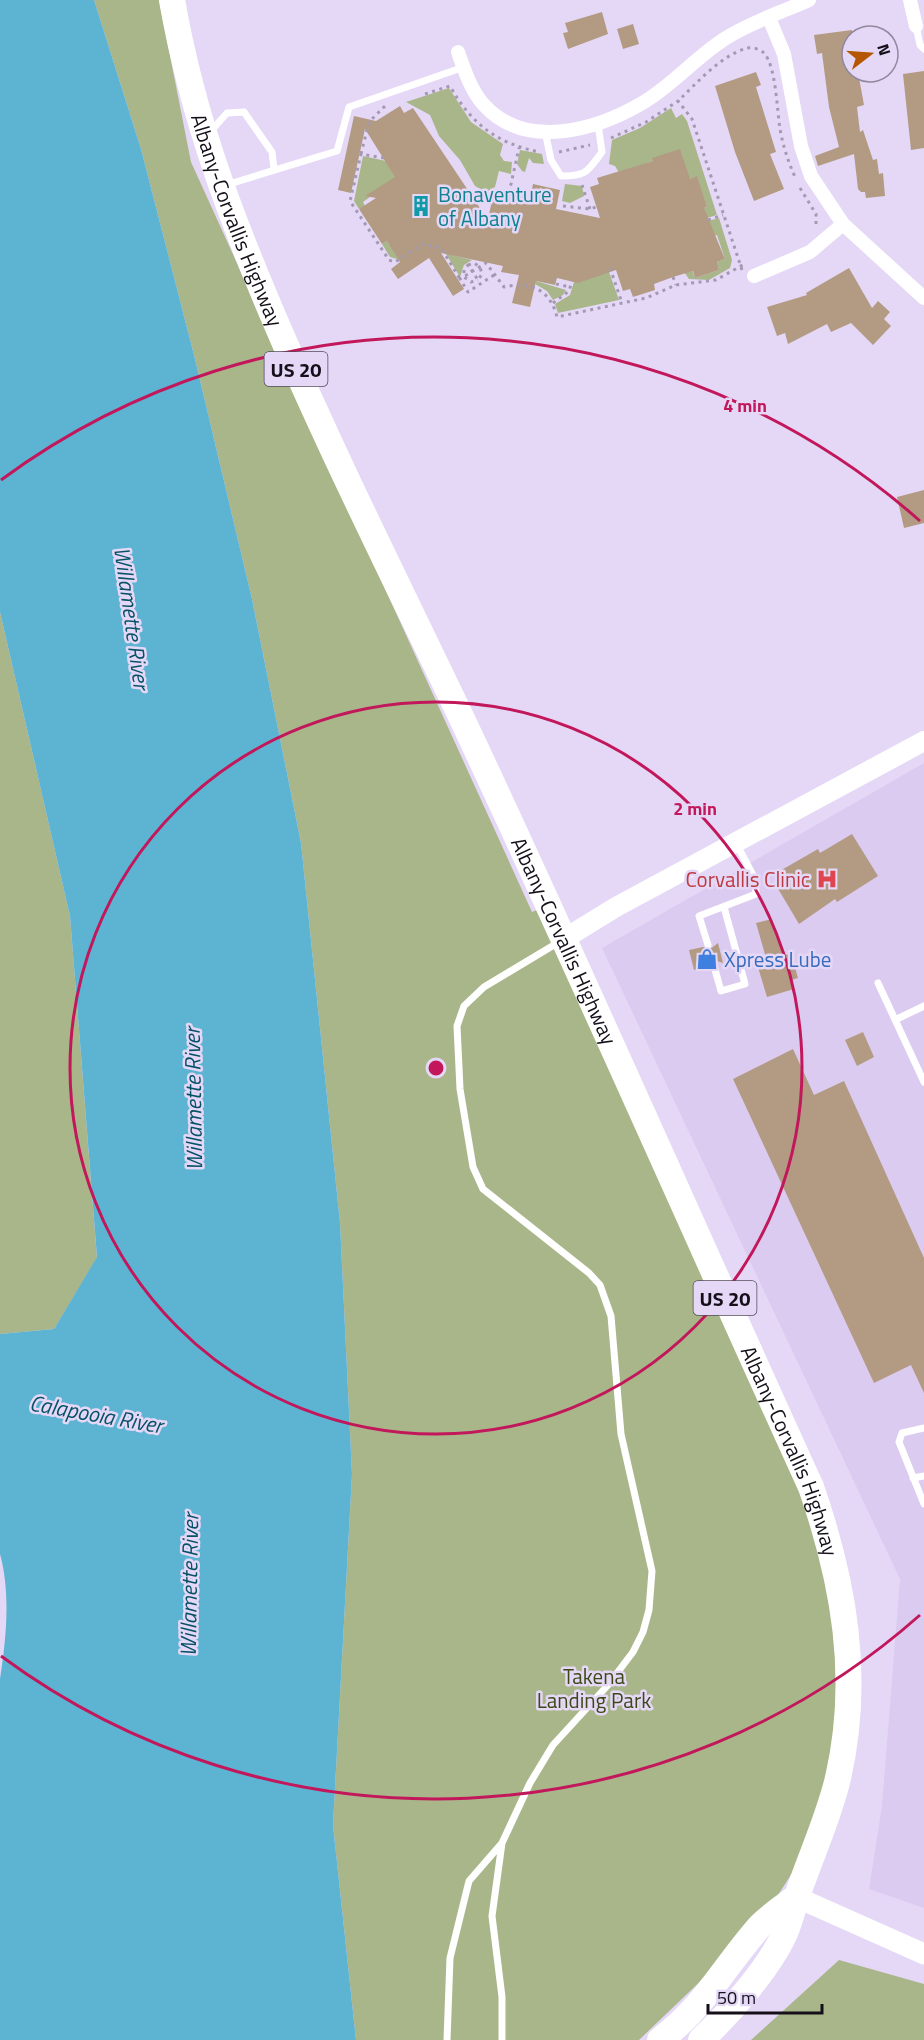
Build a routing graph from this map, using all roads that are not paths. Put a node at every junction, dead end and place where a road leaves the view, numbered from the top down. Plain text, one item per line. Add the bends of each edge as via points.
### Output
1 (172, 0) edge
2 (809, 0) edge
3 (910, 0) edge
4 (769, 18) junction
5 (916, 26) joint
6 (924, 49) edge
7 (458, 52) dead end
8 (464, 67) junction
9 (598, 124) junction
10 (545, 131) junction
11 (204, 138) junction
12 (274, 169) junction
13 (221, 187) junction
14 (843, 224) junction
15 (748, 274) road end
16 (924, 298) edge
17 (924, 741) edge
18 (736, 842) junction
19 (724, 907) junction
20 (564, 939) junction
21 (708, 945) dead end
22 (714, 966) dead end
23 (878, 983) dead end
24 (924, 1006) edge
25 (895, 1020) junction
26 (924, 1082) edge
27 (924, 1428) edge
28 (924, 1476) edge
29 (914, 1478) junction
30 (924, 1504) edge
31 (502, 1843) junction
32 (796, 1898) junction
33 (924, 1954) edge
34 (447, 2040) edge
35 (502, 2040) edge
36 (660, 2040) edge
37 (701, 2040) edge

1 - 11 highway, Albany-Corvallis Highway / US 20 via 183,66
2 - 4 street
3 - 5 street
4 - 9 street via 726,37 645,101
4 - 14 street via 784,54 801,146 811,176
5 - 6 lane
7 - 8 street
8 - 10 street via 483,104 499,118 521,129
8 - 12 lane via 350,107 337,151
9 - 10 street
9 - 10 lane via 603,152 579,176 561,176 551,160
11 - 12 lane via 227,113 243,112 272,152
11 - 13 highway, Albany-Corvallis Highway / US 20
12 - 13 lane
13 - 20 highway, Albany-Corvallis Highway / US 20 via 297,371
14 - 15 street via 810,252
14 - 16 street
17 - 18 main road
18 - 19 lane via 755,879 756,894
18 - 20 main road
19 - 21 lane via 699,916
19 - 22 lane via 745,984 722,991
20 - 31 lane via 484,987 464,1006 457,1026 460,1089 473,1167 483,1189 584,1269 607,1300 615,1339 621,1434 648,1549 652,1593 643,1632 633,1652 553,1745
20 - 32 highway, Albany-Corvallis Highway / US 20 via 811,1487 839,1580 849,1656 846,1736 825,1822
23 - 25 lane
24 - 25 lane
25 - 26 lane
27 - 29 lane via 902,1433 899,1443
28 - 29 lane
29 - 30 lane
31 - 34 lane via 469,1881 450,1958
31 - 35 lane via 492,1916 502,1997
32 - 33 main road
32 - 36 highway via 760,1926 712,1990
32 - 37 highway, Albany-Corvallis Highway / US 20 via 786,1930 764,1965

